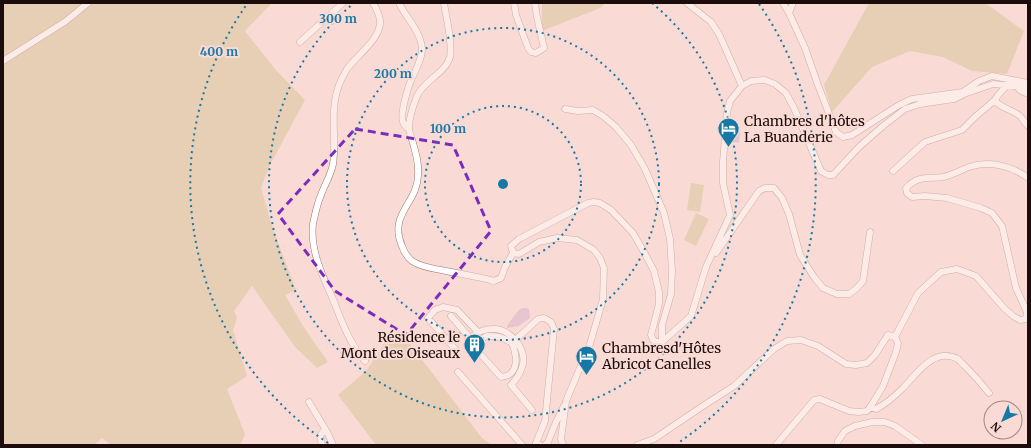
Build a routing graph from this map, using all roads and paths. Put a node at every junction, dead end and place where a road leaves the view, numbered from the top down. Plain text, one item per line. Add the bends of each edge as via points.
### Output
1 (88, 3) edge
2 (343, 3) edge
3 (373, 3) edge
4 (399, 3) edge
5 (444, 3) edge
6 (514, 3) edge
7 (535, 3) edge
8 (687, 3) edge
9 (783, 3) edge
10 (793, 3) edge
11 (789, 13) junction
12 (300, 42) dead end
13 (3, 61) edge
14 (1015, 83) junction
15 (1028, 83) edge
16 (1007, 85) junction
17 (742, 86) junction
18 (1028, 88) edge
19 (963, 93) junction
20 (1028, 94) edge
21 (995, 100) junction
22 (565, 109) dead end
23 (1028, 126) edge
24 (409, 129) junction
25 (893, 171) dead end
26 (1028, 178) edge
27 (870, 232) dead end
28 (514, 253) junction
29 (706, 267) junction
30 (451, 316) dead end
31 (1027, 319) edge
32 (478, 332) junction
33 (895, 337) junction
34 (514, 341) junction
35 (662, 342) junction
36 (456, 350) dead end
37 (365, 361) dead end
38 (458, 372) dead end
39 (989, 393) dead end
40 (566, 401) junction
41 (309, 402) dead end
42 (870, 407) junction
43 (532, 410) dead end
44 (327, 432) junction
45 (547, 444) edge
46 (322, 445) edge
47 (333, 445) edge
48 (522, 445) edge
49 (540, 445) edge
50 (562, 445) edge
51 (637, 445) edge
52 (776, 445) edge
53 (837, 445) edge
54 (922, 445) edge

1 - 13 street via 66,21
2 - 12 street
3 - 37 street via 379,15 379,30 347,69 339,85 333,113 333,164 321,194 313,226 314,247 319,265 343,325 355,349
4 - 24 street via 420,38 422,48 422,57 404,102 402,121
5 - 24 street via 450,56 443,69 418,94 411,113
6 - 7 street via 528,48 536,53 544,48
8 - 17 street via 711,22 719,34
9 - 11 street
10 - 11 street
11 - 19 street via 805,48 836,132 843,137 852,135 912,99
14 - 15 street
14 - 16 street
14 - 18 street
14 - 19 street via 992,76 979,81
14 - 20 street via 1020,90
16 - 19 street via 993,84
16 - 21 street
17 - 19 street via 751,81 765,80 775,84 786,94 822,171 828,175 833,175 859,147 905,109 954,99
17 - 29 street via 730,101 723,162 723,183 730,215
21 - 23 street via 998,105 1021,117
21 - 25 street via 962,130 925,142
22 - 35 street via 593,110 616,127 631,145 645,169 664,213 670,239 672,271 671,294 662,325
24 - 28 street via 418,161 418,178 415,191 398,223 399,240 405,253 412,261 425,267 494,281 501,278
26 - 31 street via 1003,165 988,164 971,166 944,177 920,178 906,188 912,197 948,198 992,213 1002,226 1016,288 1027,312
27 - 29 street via 863,281 849,294 837,294 823,288 814,277 800,255 782,198 774,188 765,188 759,192
28 - 35 street via 511,246 519,239 588,203 600,203 605,206 633,233 654,272 659,304 651,335 656,342
28 - 40 street via 520,254 540,242 558,238 577,240 594,250 604,268 603,299 592,338
29 - 35 street via 691,316
30 - 32 street via 470,338
31 - 33 street via 1020,320 1013,316 976,276 957,269 941,272 918,293
32 - 34 street via 497,329 506,332
32 - 36 street via 457,310 443,307 435,310 428,318
33 - 42 street via 898,342 896,352
33 - 51 street via 888,335 867,364 856,365 846,364 818,346 801,340 787,341 774,349 734,386 654,439
34 - 34 street via 486,336 475,348 501,377 507,377 516,364
34 - 43 street via 524,359 519,375 511,385
34 - 49 street via 538,319 544,318 551,322 554,329 545,421 536,443
38 - 48 street
39 - 42 street via 958,359 944,355 932,359 881,406 876,409
40 - 45 street
40 - 50 street
41 - 44 street
42 - 52 street via 867,411 849,411 820,399 814,400
44 - 46 street via 320,436
44 - 47 street
53 - 54 street via 845,431 855,426 885,422

